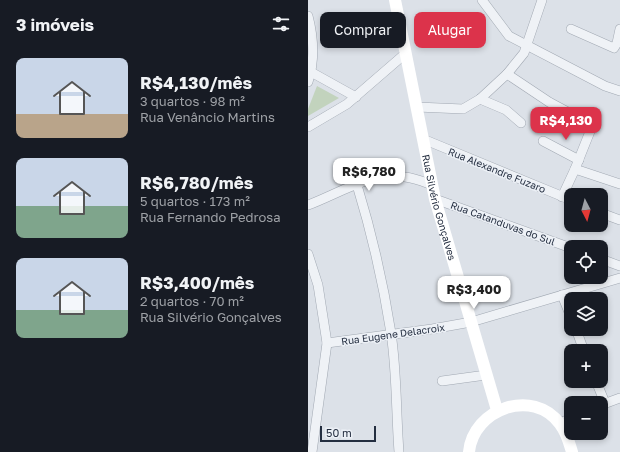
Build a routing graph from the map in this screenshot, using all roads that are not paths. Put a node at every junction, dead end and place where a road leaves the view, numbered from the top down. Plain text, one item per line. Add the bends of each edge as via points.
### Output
1 (395, 0) edge
2 (482, 0) edge
3 (542, 0) edge
4 (308, 16) edge
5 (571, 29) dead end
6 (620, 29) edge
7 (527, 47) junction
8 (406, 53) junction
9 (311, 72) junction
10 (507, 74) junction
11 (308, 82) edge
12 (620, 90) edge
13 (356, 97) junction
14 (480, 99) junction
15 (417, 107) junction
16 (521, 123) dead end
17 (308, 126) edge
18 (424, 139) junction
19 (543, 141) dead end
20 (579, 160) junction
21 (575, 170) junction
22 (620, 184) edge
23 (357, 185) junction
24 (432, 185) junction
25 (570, 188) edge
26 (564, 197) edge
27 (435, 198) junction
28 (309, 202) edge
29 (608, 216) edge
30 (620, 220) edge
31 (564, 245) edge
32 (308, 254) edge
33 (608, 262) edge
34 (620, 266) edge
35 (620, 278) edge
36 (562, 295) junction
37 (564, 300) edge
38 (470, 322) junction
39 (391, 334) junction
40 (327, 343) junction
41 (486, 375) junction
42 (442, 381) dead end
43 (620, 398) edge
44 (608, 402) edge
45 (497, 410) junction
46 (564, 421) edge
47 (560, 423) junction
48 (312, 452) edge
49 (399, 452) edge
50 (469, 452) edge
51 (572, 452) edge

1 - 8 street, Rua Silvério Gonçalves
2 - 7 street via 506,33
3 - 7 street
4 - 9 street via 314,49
5 - 6 street via 614,48
7 - 10 street
7 - 12 street via 605,86
8 - 13 street
8 - 15 street, Rua Silvério Gonçalves
9 - 11 street
9 - 13 street
10 - 14 street
10 - 20 street via 549,102 588,123 590,126
13 - 17 street via 328,117
14 - 15 street via 463,109
14 - 16 street via 506,110
15 - 18 street, Rua Silvério Gonçalves
18 - 24 street, Rua Silvério Gonçalves
18 - 26 street, Rua Alexandre Fuzaro
19 - 20 street
20 - 21 street
21 - 22 street
21 - 25 street
23 - 24 street via 394,176
23 - 28 street
23 - 39 street via 373,239
24 - 27 street, Rua Silvério Gonçalves
27 - 31 street, Rua Catanduvas do Sul
27 - 38 street, Rua Silvério Gonçalves
29 - 30 street
32 - 40 street via 318,285
33 - 34 street
35 - 36 street, Rua Eugene Delacroix
36 - 37 street
36 - 38 street, Rua Eugene Delacroix
38 - 39 street, Rua Eugene Delacroix
38 - 41 street, Rua Silvério Gonçalves
39 - 40 street, Rua Eugene Delacroix
39 - 49 street
40 - 48 street
41 - 42 street
41 - 45 street, Rua Silvério Gonçalves
43 - 44 street
45 - 47 street via 513,406 530,406 546,412
45 - 50 street via 484,419 475,431 469,444
46 - 47 street
47 - 51 street via 568,437

